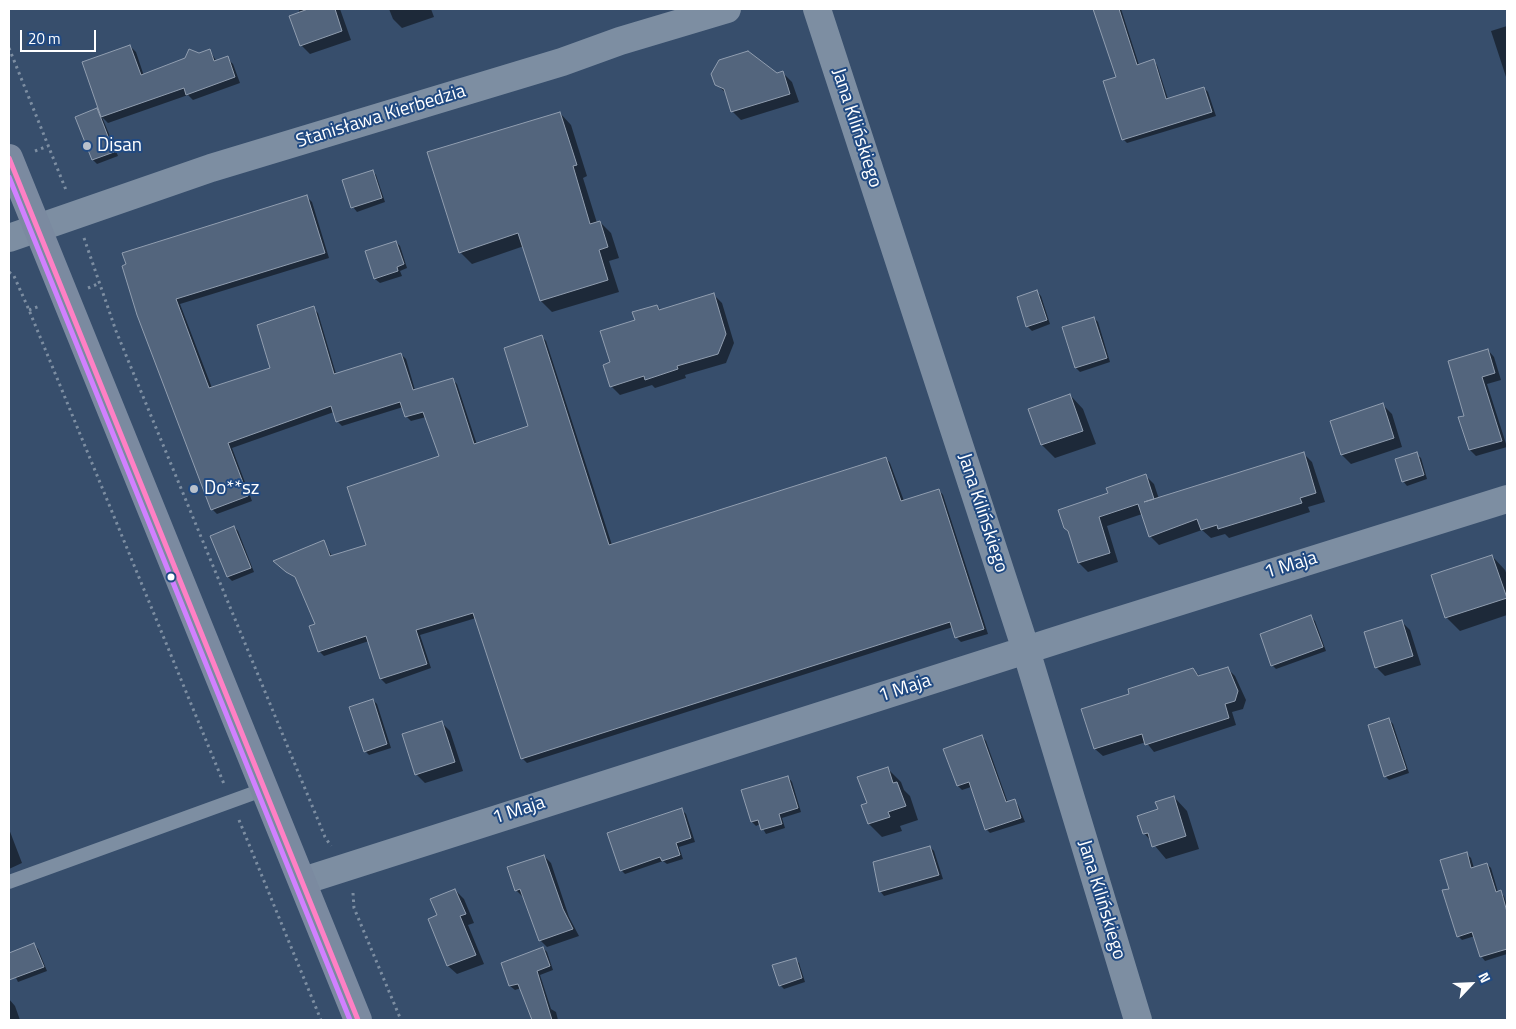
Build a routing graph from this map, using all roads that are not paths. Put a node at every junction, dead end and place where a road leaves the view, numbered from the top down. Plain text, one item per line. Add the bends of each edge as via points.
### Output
1 (727, 9) edge
2 (818, 9) edge
3 (9, 158) edge
4 (36, 228) junction
5 (9, 238) edge
6 (1507, 499) edge
7 (1026, 650) junction
8 (266, 789) junction
9 (303, 881) junction
10 (9, 882) edge
11 (358, 1020) edge
12 (1138, 1020) edge

1 - 4 street, Stanisława Kierbedzia via 211,168
2 - 7 street, Jana Kilińskiego
3 - 4 main road
4 - 5 street, Stanisława Kierbedzia
4 - 8 main road
6 - 7 street, 1 Maja
7 - 9 street, 1 Maja
7 - 12 street, Jana Kilińskiego
8 - 9 main road
8 - 10 lane
9 - 11 main road

